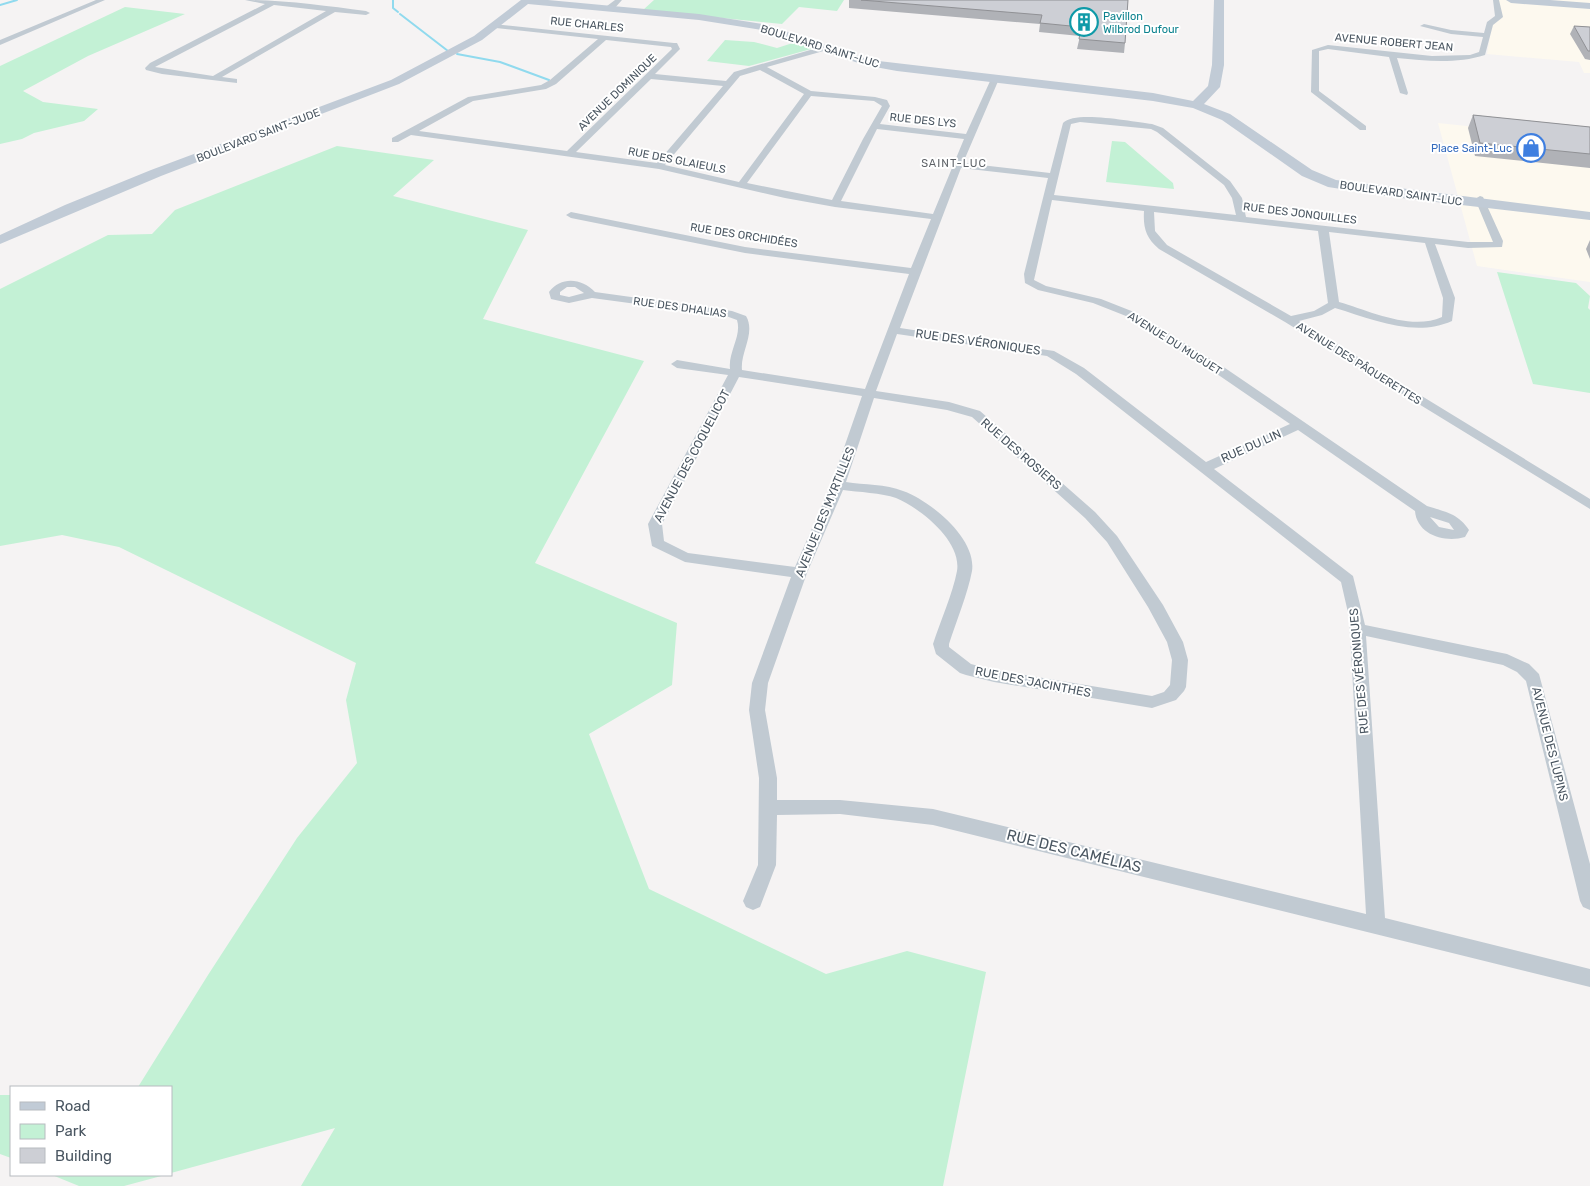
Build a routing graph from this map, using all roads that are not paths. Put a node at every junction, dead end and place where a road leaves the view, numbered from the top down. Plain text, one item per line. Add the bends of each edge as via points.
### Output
1 (102, 0) edge
2 (248, 0) edge
3 (531, 0) edge
4 (619, 0) edge
5 (1219, 0) edge
6 (1496, 0) edge
7 (1511, 0) edge
8 (272, 3) junction
9 (1590, 6) edge
10 (610, 8) junction
11 (334, 9) junction
12 (366, 12) dead end
13 (496, 26) junction
14 (1424, 26) dead end
15 (1486, 35) junction
16 (605, 37) junction
17 (0, 43) edge
18 (674, 45) joint
19 (824, 48) junction
20 (1392, 53) junction
21 (759, 66) junction
22 (649, 76) junction
23 (213, 78) junction
24 (995, 79) junction
25 (234, 81) dead end
26 (728, 84) junction
27 (809, 93) junction
28 (1404, 93) dead end
29 (1197, 103) junction
30 (874, 126) junction
31 (1363, 128) dead end
32 (410, 132) junction
33 (968, 137) junction
34 (395, 140) dead end
35 (570, 152) junction
36 (659, 166) junction
37 (958, 166) junction
38 (1054, 176) junction
39 (741, 185) junction
40 (1049, 197) junction
41 (1482, 201) junction
42 (835, 204) junction
43 (1149, 209) junction
44 (1590, 211) edge
45 (571, 215) dead end
46 (938, 216) junction
47 (1590, 216) edge
48 (1242, 219) junction
49 (1323, 229) junction
50 (1, 239) edge
51 (1429, 241) junction
52 (915, 272) junction
53 (592, 295) dead end
54 (1334, 304) junction
55 (1289, 320) junction
56 (893, 330) junction
57 (676, 364) dead end
58 (736, 372) junction
59 (870, 393) junction
60 (1299, 425) junction
61 (1204, 468) junction
62 (838, 485) junction
63 (1590, 505) edge
64 (1422, 509) dead end
65 (800, 573) junction
66 (1358, 629) junction
67 (1170, 696) joint
68 (769, 808) junction
69 (753, 901) dead end
70 (1590, 901) edge
71 (1376, 925) junction
72 (1590, 978) edge

1 - 17 street
2 - 8 street
3 - 10 street, BOULEVARD SAINT-LUC
3 - 13 street, BOULEVARD SAINT-JUDE
4 - 10 street
5 - 29 street via 1218,65 1214,87
6 - 15 street, AVENUE ROBERT JEAN via 1499,17 1490,24
7 - 9 street
8 - 11 street
8 - 23 street via 149,68
10 - 19 street, BOULEVARD SAINT-LUC via 764,27
11 - 12 street
11 - 23 street
13 - 16 street, RUE CHARLES
13 - 50 street, BOULEVARD SAINT-JUDE via 395,82 148,176
14 - 15 street
15 - 20 street, AVENUE ROBERT JEAN via 1482,53 1478,56 1447,58
16 - 18 street, RUE CHARLES
16 - 32 street via 543,87 471,99
18 - 22 street, AVENUE DOMINIQUE via 676,48
19 - 21 street
19 - 24 street, BOULEVARD SAINT-LUC via 868,63
20 - 28 street
20 - 31 street, AVENUE ROBERT JEAN via 1328,47 1316,50 1315,92
21 - 26 street via 737,74
21 - 27 street
22 - 26 street
22 - 35 street, AVENUE DOMINIQUE
23 - 25 street
24 - 29 street, BOULEVARD SAINT-LUC
24 - 33 street, AVENUE DES MYRTILLES
26 - 36 street
27 - 30 street via 884,102 886,106
27 - 39 street
29 - 41 street, BOULEVARD SAINT-LUC via 1226,118 1307,173 1333,184
30 - 33 street, RUE DES LYS
30 - 42 street
32 - 34 street
32 - 35 street, RUE DES GLAIEULS
33 - 37 street, AVENUE DES MYRTILLES
35 - 36 street, RUE DES GLAIEULS
36 - 39 street, RUE DES GLAIEULS
37 - 38 street
37 - 46 street, AVENUE DES MYRTILLES
38 - 40 street, AVENUE DU MUGUET
38 - 48 street, AVENUE DU MUGUET via 1070,121 1152,127 1227,183 1237,198
39 - 42 street, RUE DES GLAIEULS
40 - 43 street, RUE DES JONQUILLES
40 - 60 street, AVENUE DU MUGUET via 1029,281 1053,292 1097,301 1130,314
41 - 44 street, BOULEVARD SAINT-LUC
41 - 47 street, BOULEVARD SAINT-LUC
41 - 51 street, RUE DES JONQUILLES via 1498,245
42 - 46 street, RUE DES GLAIEULS
43 - 48 street, RUE DES JONQUILLES
43 - 55 street, AVENUE DES PÂQUERETTES via 1149,231 1163,247
45 - 52 street, RUE DES ORCHIDÉES via 746,250
46 - 52 street, AVENUE DES MYRTILLES
48 - 49 street, RUE DES JONQUILLES
49 - 51 street, RUE DES JONQUILLES
49 - 54 street
51 - 54 street via 1448,298 1448,320 1441,325 1402,322
52 - 56 street, AVENUE DES MYRTILLES
53 - 58 street, RUE DES DHALIAS via 714,310 742,318 745,327 735,360
54 - 55 street via 1318,313
55 - 63 street, AVENUE DES PÂQUERETTES
56 - 59 street, AVENUE DES MYRTILLES
56 - 61 street, RUE DES VÉRONIQUES via 1050,353 1080,371
57 - 58 street, RUE DES ROSIERS
58 - 59 street, RUE DES ROSIERS
58 - 65 street, AVENUE DES COQUELICOT via 655,524 657,543 685,557
59 - 62 street, AVENUE DES MYRTILLES
59 - 67 street, RUE DES ROSIERS via 949,406 976,414 1090,515 1112,539 1175,642 1180,660 1178,688
60 - 61 street, RUE DU LIN
60 - 64 street, AVENUE DU MUGUET
61 - 66 street, RUE DES VÉRONIQUES via 1348,580
62 - 65 street, AVENUE DES MYRTILLES
62 - 67 street, RUE DES JACINTHES via 899,494 932,513 947,528 961,549 965,569 941,644 942,650 966,669 1112,697 1152,702
65 - 68 street, AVENUE DES MYRTILLES via 760,683 757,710 768,778
66 - 70 street, AVENUE DES LUPINS via 1507,660 1523,668 1533,678
66 - 71 street, RUE DES VÉRONIQUES
68 - 69 street, AVENUE DES MYRTILLES via 767,865
68 - 71 street, RUE DES CAMÉLIAS via 840,807 933,817
71 - 72 street

